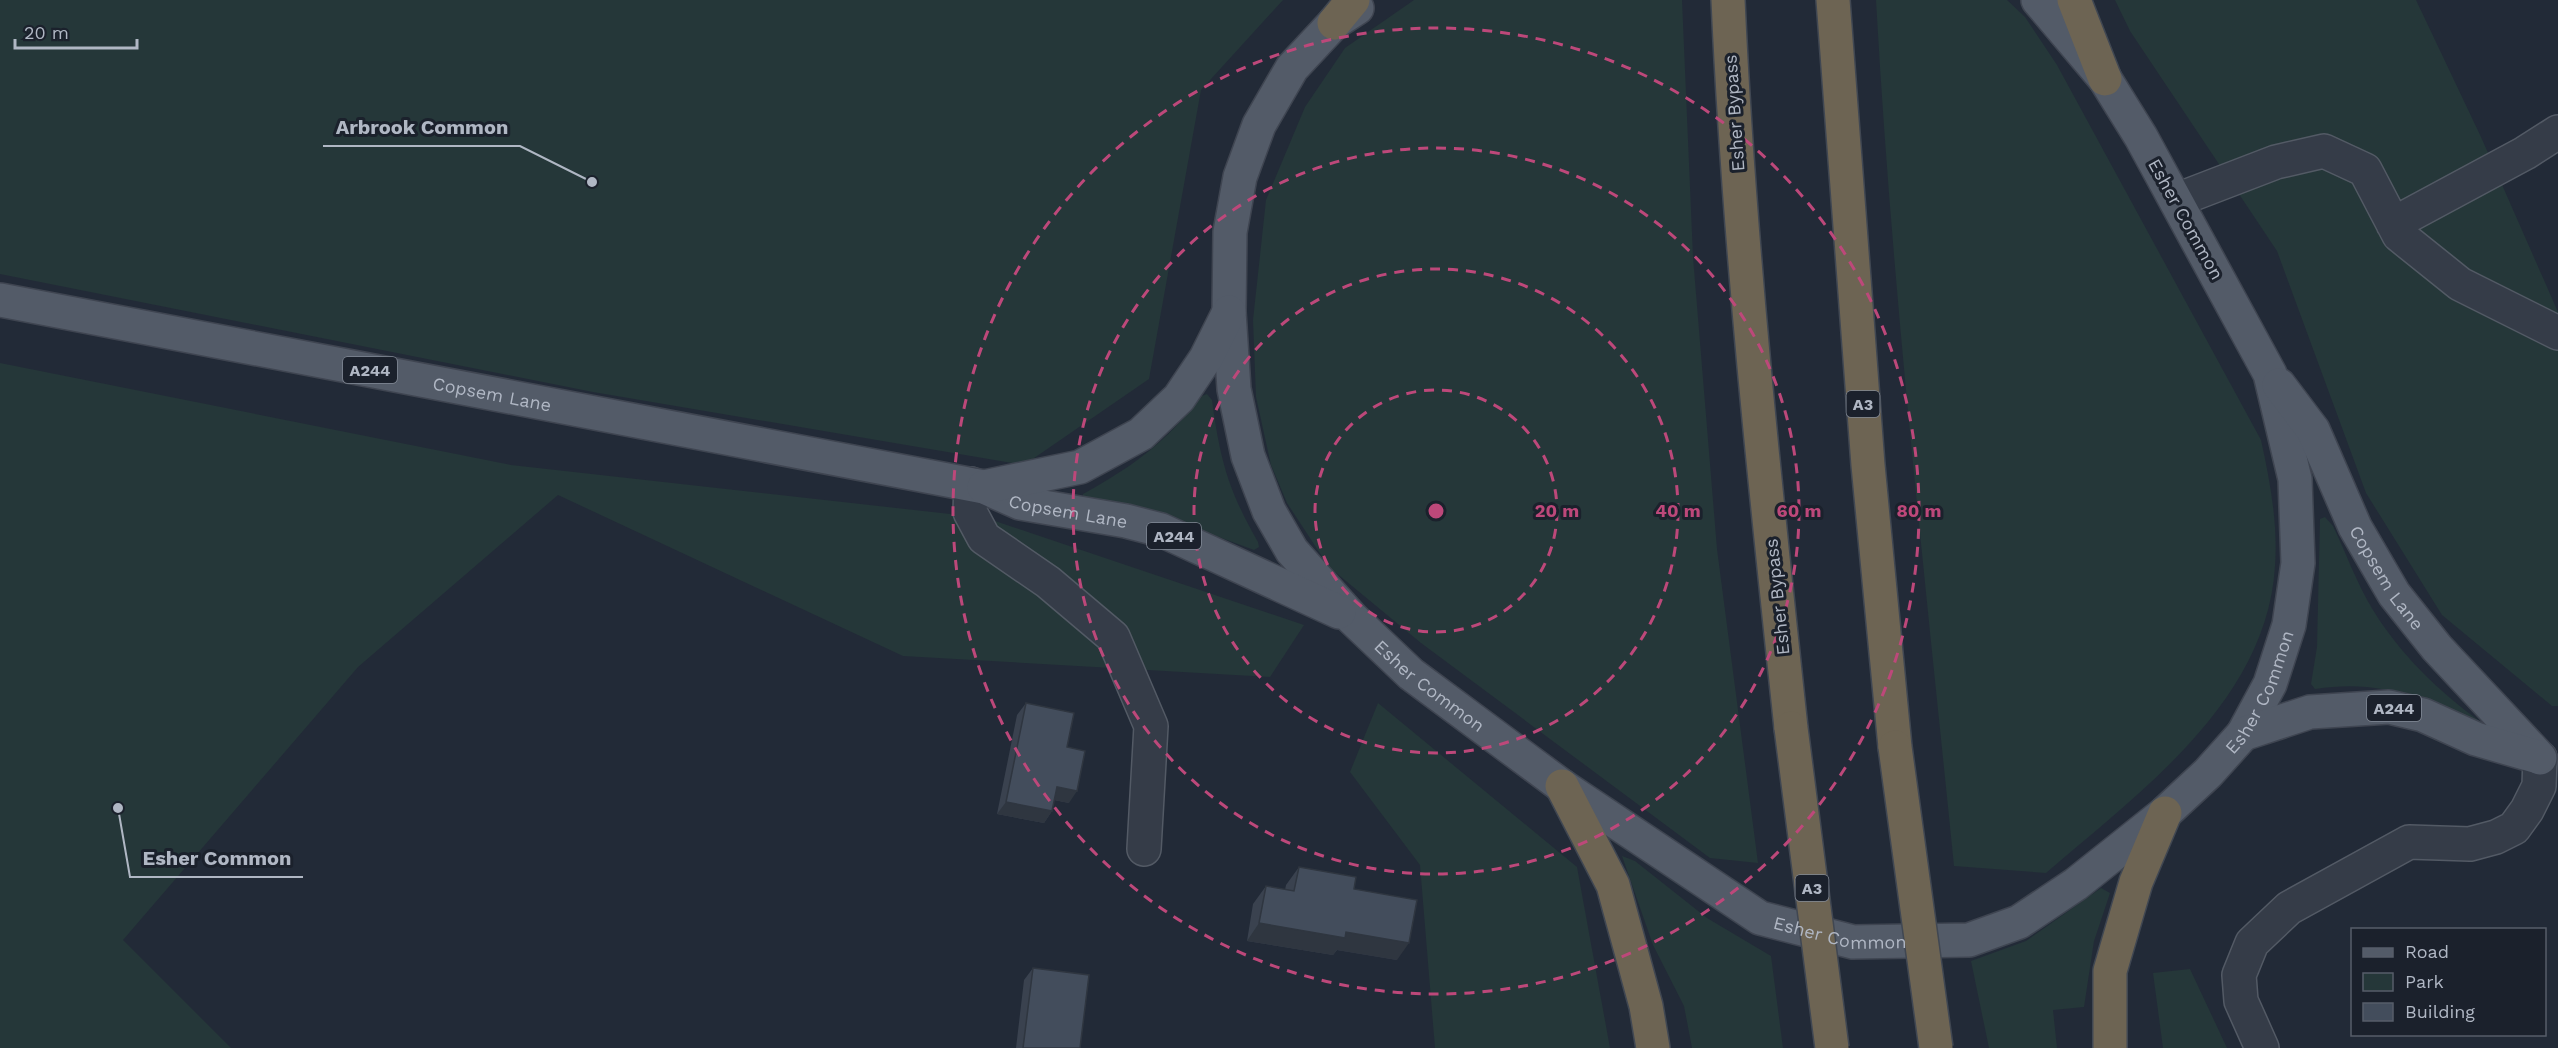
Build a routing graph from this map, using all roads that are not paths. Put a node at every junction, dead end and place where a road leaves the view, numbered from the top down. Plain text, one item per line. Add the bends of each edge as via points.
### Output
1 (1369, 0) edge
2 (1728, 0) edge
3 (1833, 0) edge
4 (2038, 0) edge
5 (2074, 0) edge
6 (1344, 12) edge
7 (2105, 79) junction
8 (2558, 132) edge
9 (2177, 200) junction
10 (2393, 224) junction
11 (0, 300) edge
12 (1229, 312) junction
13 (2558, 333) edge
14 (2270, 374) junction
15 (978, 486) junction
16 (1352, 618) junction
17 (2244, 734) junction
18 (2549, 760) edge
19 (1562, 786) junction
20 (2165, 813) junction
21 (1144, 849) dead end
22 (1653, 1048) edge
23 (1832, 1048) edge
24 (1936, 1048) edge
25 (2110, 1048) edge
26 (2262, 1048) edge

1 - 6 main road, Esher Common
2 - 23 highway, Esher Bypass / A3, bridge via 1757,413 1791,728
3 - 24 highway, A3, bridge via 1867,453 1895,747
4 - 7 main road, Esher Common
5 - 7 highway
6 - 12 main road, Esher Common via 1292,68 1259,125 1240,177 1230,232
7 - 9 main road, Esher Common
8 - 10 street
9 - 10 street via 2276,162 2324,151 2365,170
9 - 14 main road, Esher Common
10 - 13 street via 2399,235 2460,285
11 - 15 main road, Copsem Lane / A244
12 - 15 main road, Copsem Lane / A244 via 1206,358 1179,398 1141,434 1080,467
12 - 16 main road, Esher Common via 1234,389 1248,456 1269,511 1292,551
14 - 17 main road, Esher Common via 2295,479 2298,563 2289,625 2270,684
14 - 18 main road, Copsem Lane via 2313,430 2355,527 2394,594 2437,648
15 - 16 main road, Copsem Lane / A244 via 1020,503 1161,530
15 - 21 street via 970,512 984,538 1048,582 1113,637 1151,726
16 - 19 main road, Esher Common via 1411,674
17 - 18 main road, A244 via 2310,712 2389,707 2423,715 2476,739
17 - 20 main road, Esher Common
18 - 26 street via 2528,810 2514,828 2470,844 2409,843 2289,908 2252,943 2239,975 2241,1000
19 - 20 main road, Esher Common via 1760,918 1853,942 1969,940 2019,922 2076,884
19 - 22 highway via 1613,885 1646,1005
20 - 25 highway via 2136,882 2110,971

